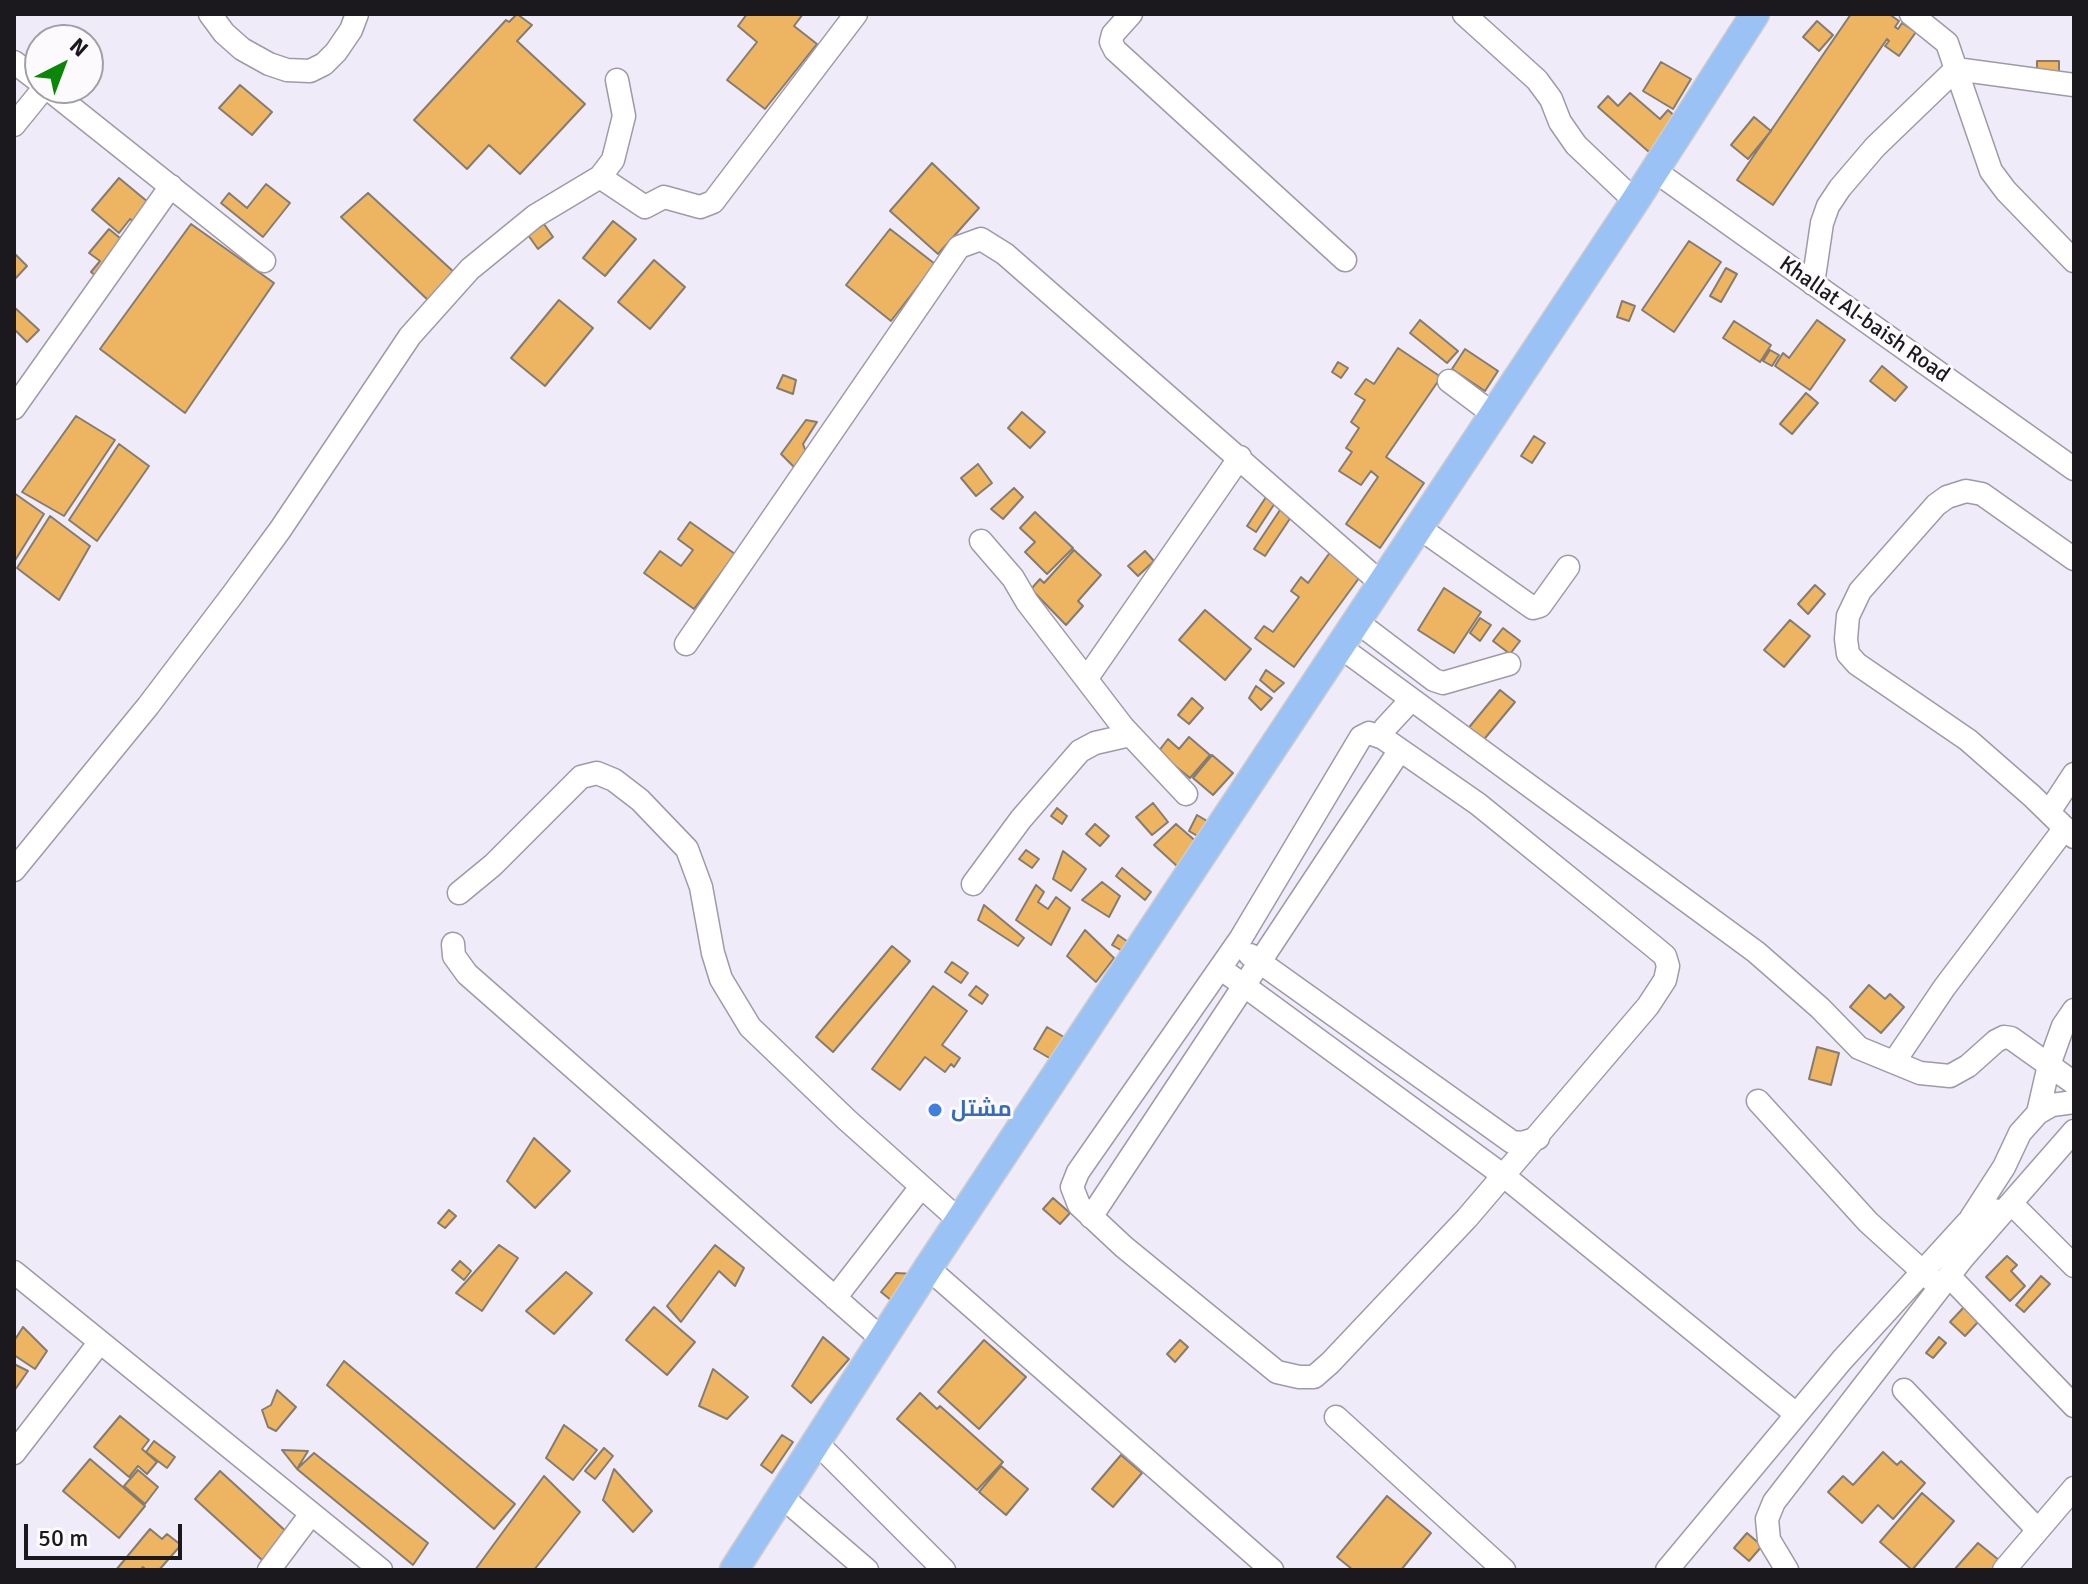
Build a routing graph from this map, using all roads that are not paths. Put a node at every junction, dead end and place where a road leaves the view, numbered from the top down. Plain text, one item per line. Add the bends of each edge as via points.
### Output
1 (210, 14) edge
2 (357, 14) edge
3 (856, 14) edge
4 (1131, 14) edge
5 (1464, 14) edge
6 (1755, 14) edge
7 (1911, 14) edge
8 (1956, 69) junction
9 (617, 80) dead end
10 (2074, 85) edge
11 (32, 104) edge
12 (66, 104) edge
13 (14, 125) edge
14 (1655, 171) junction
15 (600, 177) junction
16 (171, 186) junction
17 (1635, 201) junction
18 (1345, 260) dead end
19 (264, 261) dead end
20 (2074, 261) edge
21 (1813, 284) junction
22 (1449, 381) dead end
23 (14, 408) edge
24 (1493, 414) junction
25 (1240, 457) junction
26 (2074, 469) edge
27 (1418, 527) junction
28 (981, 541) dead end
29 (2074, 559) edge
30 (1568, 567) dead end
31 (1381, 583) junction
32 (1356, 621) junction
33 (686, 644) dead end
34 (1339, 646) junction
35 (1509, 664) dead end
36 (1087, 678) junction
37 (1411, 700) junction
38 (1130, 735) junction
39 (1391, 744) junction
40 (2074, 774) edge
41 (1186, 794) dead end
42 (2063, 826) edge
43 (14, 870) edge
44 (973, 884) dead end
45 (459, 893) dead end
46 (453, 944) dead end
47 (1236, 945) junction
48 (1260, 961) junction
49 (1220, 968) junction
50 (1244, 986) junction
51 (2074, 1010) edge
52 (1894, 1062) junction
53 (2049, 1065) junction
54 (2074, 1083) edge
55 (1758, 1101) dead end
56 (2074, 1102) edge
57 (2038, 1113) junction
58 (2074, 1131) edge
59 (1538, 1138) junction
60 (1504, 1176) junction
61 (921, 1187) junction
62 (2007, 1207) junction
63 (1091, 1217) junction
64 (959, 1220) junction
65 (1968, 1222) junction
66 (2074, 1266) edge
67 (928, 1268) junction
68 (1923, 1271) junction
69 (14, 1272) edge
70 (1945, 1281) junction
71 (835, 1298) junction
72 (882, 1339) junction
73 (100, 1342) junction
74 (1904, 1390) dead end
75 (2074, 1406) edge
76 (1796, 1414) junction
77 (1336, 1417) dead end
78 (816, 1442) junction
79 (14, 1453) edge
80 (781, 1496) junction
81 (2070, 1502) edge
82 (311, 1514) junction
83 (2038, 1530) junction
84 (269, 1570) edge
85 (381, 1570) edge
86 (734, 1570) edge
87 (867, 1570) edge
88 (944, 1570) edge
89 (1272, 1570) edge
90 (1504, 1570) edge
91 (1667, 1570) edge
92 (1787, 1570) edge
93 (2004, 1570) edge

1 - 2 street via 242,49 278,67 310,71 336,52
3 - 15 street via 713,202 700,207 664,197 645,207
4 - 18 street via 1113,34 1115,50
5 - 17 street via 1537,80 1576,145
6 - 14 main road
7 - 8 street via 1947,43
8 - 10 street
8 - 20 street via 1991,171
8 - 21 street via 1875,147 1828,206
9 - 15 street via 624,116 613,160
11 - 13 street
12 - 16 street
14 - 17 main road
14 - 21 street, Khallat Al-baish Road
15 - 43 street via 535,216 470,269 410,336 233,594
16 - 19 street
16 - 23 street
17 - 24 main road
21 - 26 street, Khallat Al-baish Road
22 - 24 street
24 - 27 main road
25 - 31 street
25 - 33 street via 981,239 959,247
25 - 36 street
27 - 30 street via 1533,608 1540,606
27 - 31 main road
28 - 36 street
29 - 42 street via 1992,499 1966,491 1947,497 1860,591 1848,616 1846,639 1848,654 1857,664 1968,740
31 - 32 main road
32 - 34 main road
32 - 35 street via 1443,683
34 - 37 street
34 - 64 main road
36 - 38 street
37 - 39 street via 1385,728
37 - 52 street via 1756,952 1859,1048
38 - 41 street
38 - 44 street via 1080,751
39 - 47 street via 1369,733 1361,737
39 - 48 street
39 - 59 street via 1478,804 1665,956 1665,980 1648,1006
40 - 42 street
42 - 52 street
45 - 61 street via 581,777 597,773 614,780 687,849 721,979 750,1027
46 - 71 street via 454,956 467,974
47 - 48 street
47 - 49 street
48 - 50 street
48 - 59 street via 1512,1142
49 - 50 street
49 - 63 street via 1078,1172 1074,1198
50 - 60 street
50 - 63 street
51 - 53 street
52 - 53 street via 1920,1073 1950,1076 2004,1037
53 - 54 street
53 - 57 street
55 - 68 street via 1868,1222
56 - 57 street
57 - 65 street via 2020,1133
58 - 62 street
59 - 60 street
60 - 63 street via 1314,1377 1277,1372
60 - 76 street
61 - 64 street
61 - 71 street
62 - 65 street via 1989,1209
62 - 66 street
62 - 70 street
64 - 67 main road
65 - 68 street
67 - 72 main road
67 - 89 street
68 - 70 street
68 - 76 street
69 - 73 street
70 - 75 street
70 - 92 street via 1774,1502 1767,1519 1769,1540
71 - 72 street
72 - 78 main road
73 - 79 street
73 - 82 street
74 - 83 street
76 - 91 street
77 - 90 street
78 - 80 main road
78 - 88 street
80 - 86 main road
80 - 87 street
81 - 83 street
82 - 84 street
82 - 85 street
83 - 93 street

